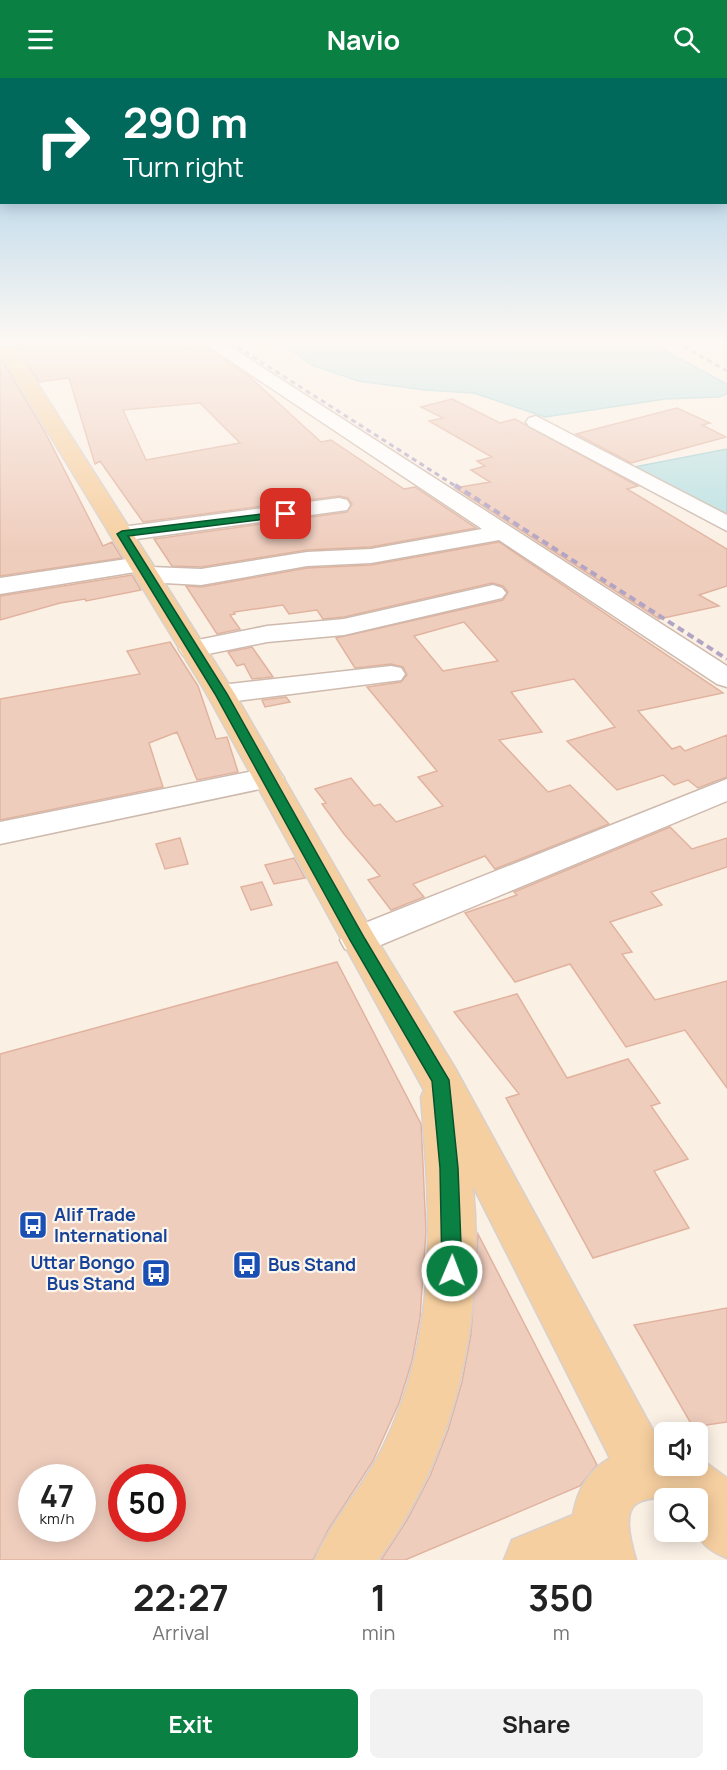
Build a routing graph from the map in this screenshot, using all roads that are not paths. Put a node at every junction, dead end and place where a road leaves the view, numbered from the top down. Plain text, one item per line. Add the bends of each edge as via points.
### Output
1 (45, 411) edge
2 (317, 411) edge
3 (536, 422) dead end
4 (339, 505) dead end
5 (727, 524) edge
6 (503, 532) junction
7 (122, 534) junction
8 (143, 569) junction
9 (0, 586) edge
10 (494, 593) dead end
11 (193, 650) junction
12 (391, 674) dead end
13 (727, 678) edge
14 (221, 694) junction
15 (268, 778) junction
16 (727, 789) edge
17 (0, 834) edge
18 (358, 940) junction
19 (440, 1080) junction
20 (645, 1470) junction
21 (727, 1530) edge
22 (604, 1546) edge
23 (343, 1560) edge
24 (532, 1560) edge

1 - 7 main road
2 - 6 street
3 - 5 street
4 - 7 street
6 - 8 street via 371,556 307,559 212,576
6 - 13 street
7 - 8 main road
8 - 9 street
8 - 11 main road
10 - 11 street via 344,627 267,634
11 - 14 main road
12 - 14 street
14 - 15 main road
15 - 17 street
15 - 18 main road
16 - 18 street
18 - 19 main road
19 - 20 main road
19 - 23 main road via 453,1249 452,1293 444,1342 435,1379 404,1463
20 - 21 main road via 666,1471 686,1478 720,1512
20 - 22 main road via 625,1478 610,1491 601,1510
22 - 24 main road

